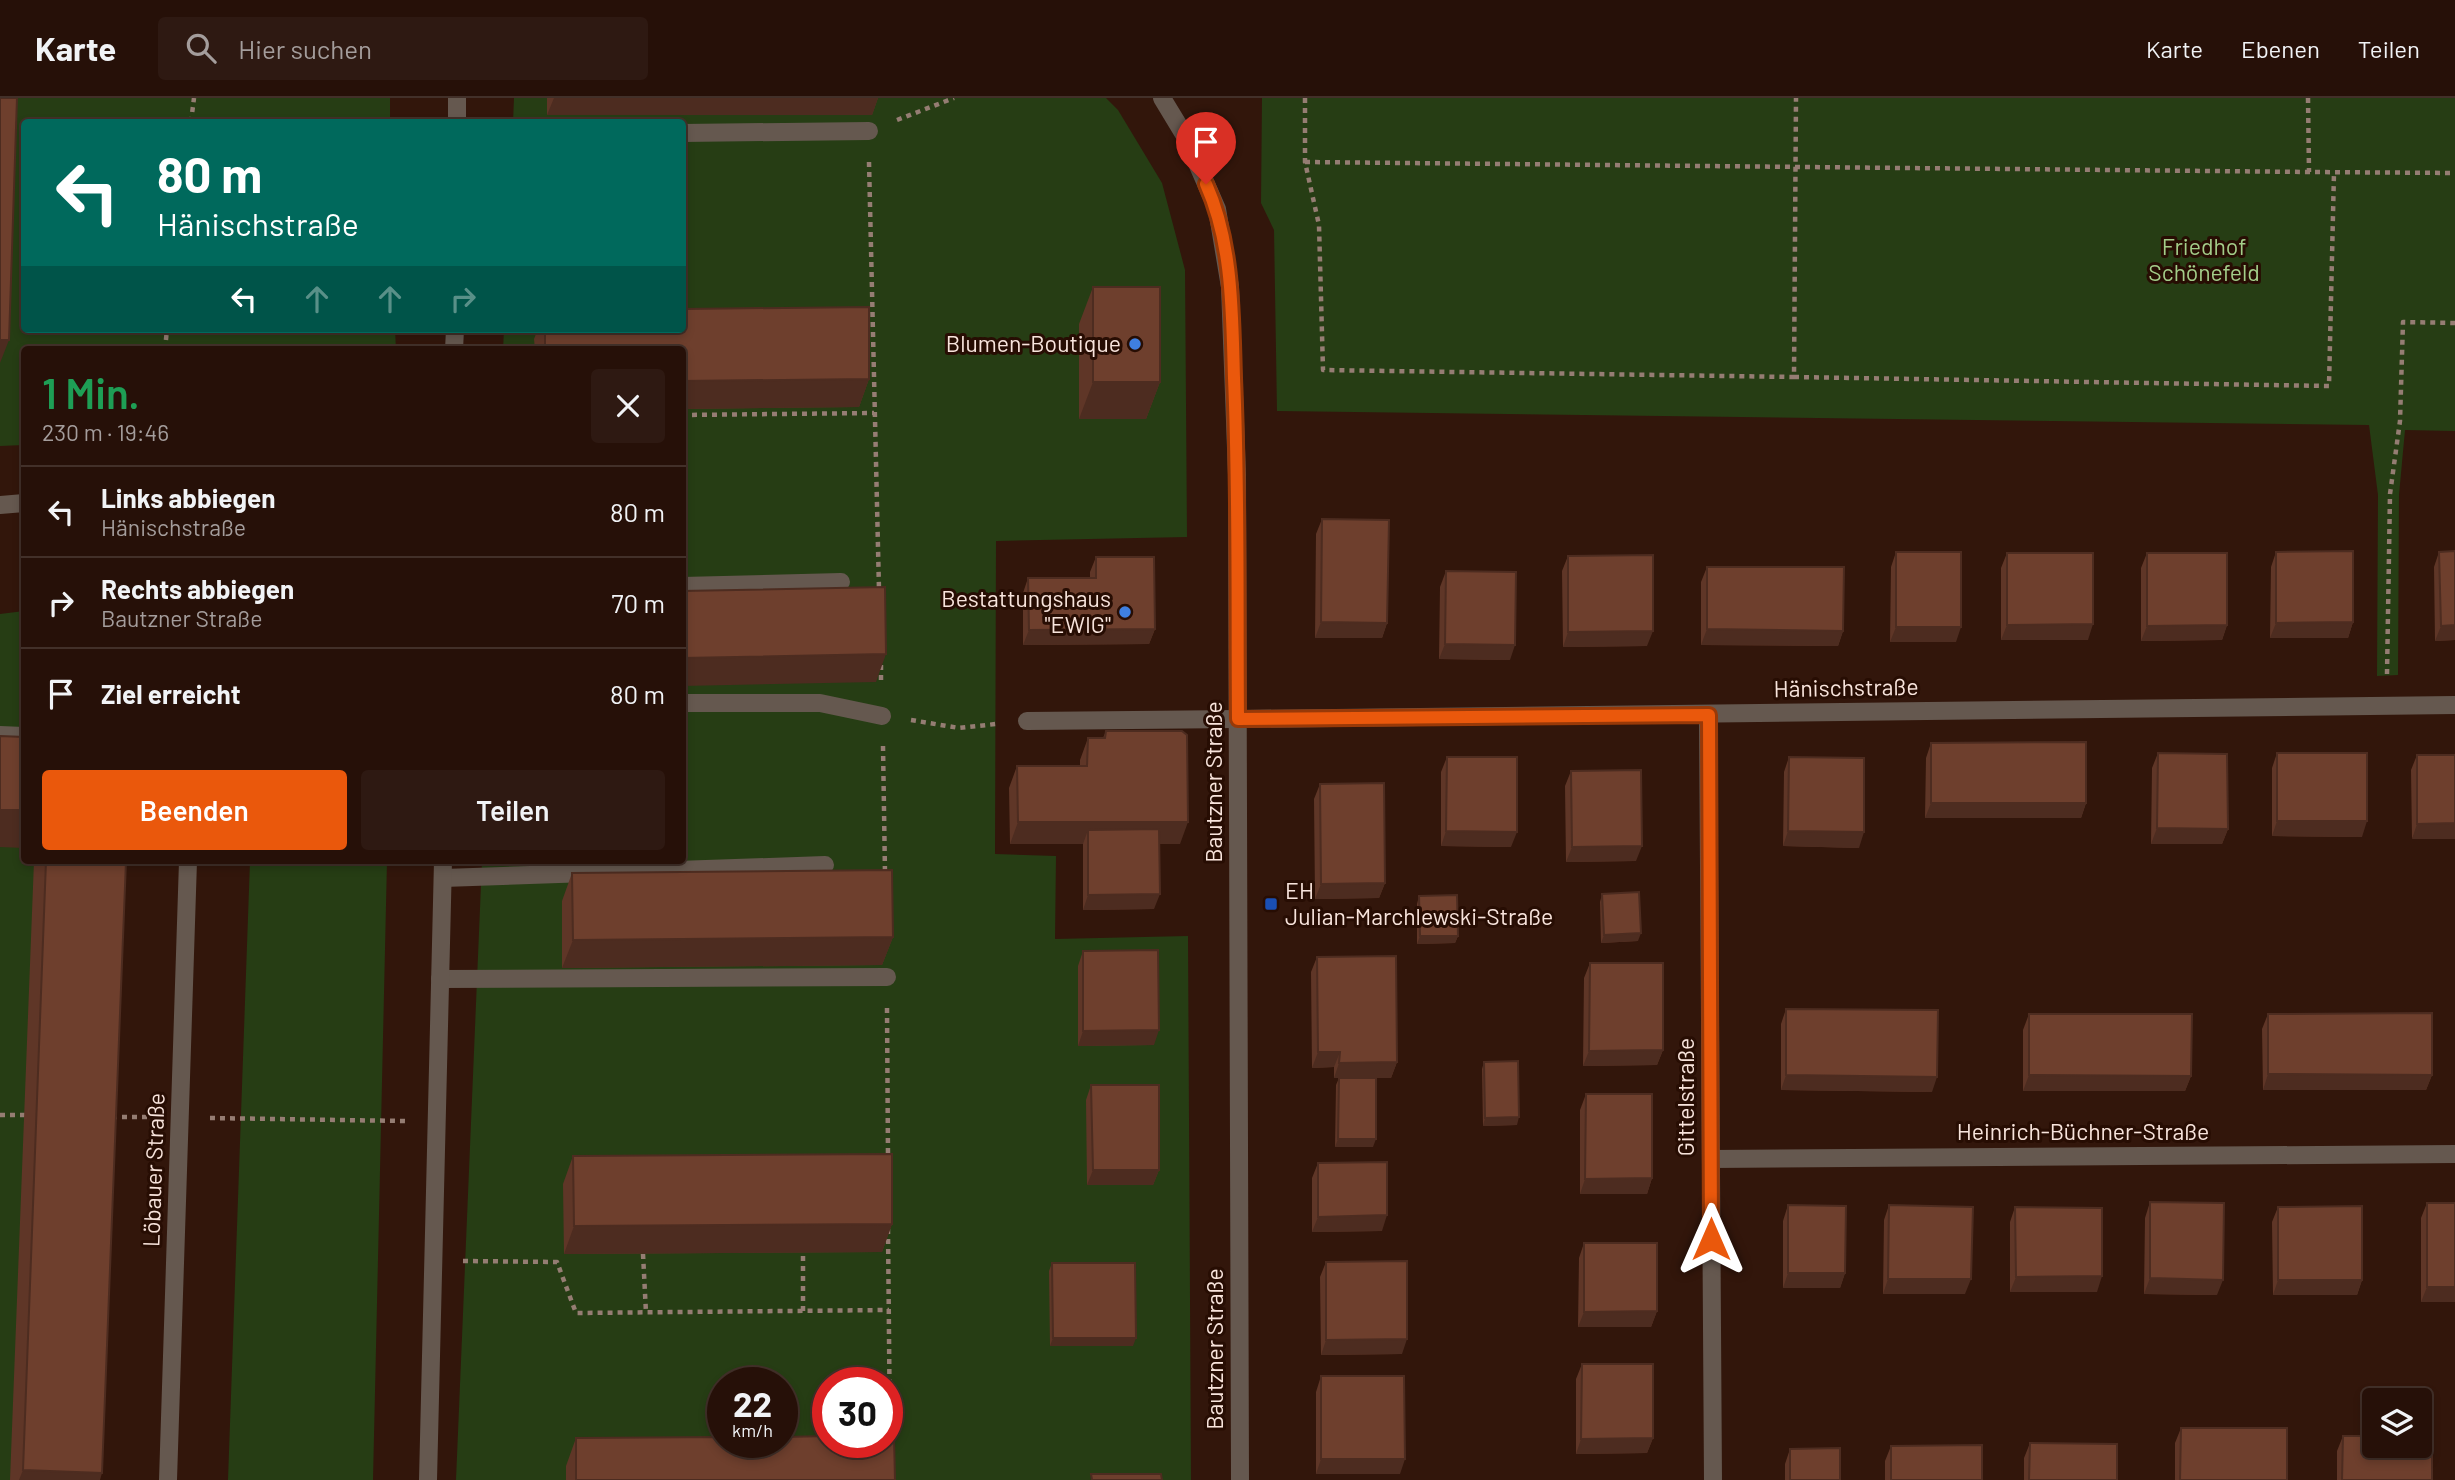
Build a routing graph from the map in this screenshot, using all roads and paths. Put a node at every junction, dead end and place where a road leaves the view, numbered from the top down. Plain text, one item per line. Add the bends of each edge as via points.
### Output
1 (194, 98) edge
2 (457, 98) edge
3 (954, 98) edge
4 (1162, 98) edge
5 (1305, 98) edge
6 (1796, 98) edge
7 (2308, 98) edge
8 (630, 115) dead end
9 (191, 119) edge
10 (457, 119) edge
11 (630, 119) edge
12 (869, 131) junction
13 (686, 133) edge
14 (1305, 162) junction
15 (1795, 167) junction
16 (2309, 172) junction
17 (2334, 172) junction
18 (2455, 173) edge
19 (2455, 323) edge
20 (1794, 377) junction
21 (874, 413) junction
22 (686, 415) edge
23 (21, 503) edge
24 (0, 505) edge
25 (841, 582) dead end
26 (686, 586) edge
27 (879, 592) edge
28 (881, 661) edge
29 (686, 703) edge
30 (2455, 705) edge
31 (2388, 706) junction
32 (1709, 715) junction
33 (882, 716) junction
34 (1238, 719) junction
35 (1027, 721) joint
36 (0, 735) edge
37 (21, 736) edge
38 (188, 864) edge
39 (825, 865) dead end
40 (443, 869) edge
41 (885, 881) edge
42 (887, 978) joint
43 (440, 979) junction
44 (0, 1115) edge
45 (24, 1115) dead end
46 (104, 1117) edge
47 (180, 1118) junction
48 (437, 1122) junction
49 (2455, 1154) edge
50 (888, 1158) edge
51 (1711, 1158) junction
52 (888, 1227) edge
53 (803, 1253) edge
54 (643, 1254) edge
55 (434, 1261) junction
56 (889, 1310) junction
57 (803, 1311) junction
58 (646, 1313) junction
59 (890, 1367) edge
60 (168, 1480) edge
61 (428, 1480) edge
62 (1240, 1480) edge
63 (1713, 1480) edge

1 - 9 path
2 - 10 street
3 - 12 path
4 - 34 street, Bautzner Straße via 1185,136 1217,209 1230,287 1236,417
5 - 14 path
6 - 15 path
7 - 16 path
8 - 11 path
12 - 13 street
12 - 21 path
14 - 15 path
14 - 20 path via 1320,225 1322,370
15 - 16 path
15 - 20 path
16 - 17 path
17 - 18 path
17 - 20 path via 2329,386
19 - 31 path via 2403,322 2400,421 2390,494
21 - 22 path
21 - 27 path
23 - 24 street
25 - 26 street
28 - 33 path
29 - 33 street via 820,703
30 - 31 street, Hänischstraße
31 - 32 street, Hänischstraße
32 - 34 street, Hänischstraße
32 - 51 street, Gittelstraße
33 - 35 path via 959,728
33 - 41 path
34 - 35 street, Hänischstraße
34 - 62 street, Bautzner Straße
36 - 37 street
38 - 47 street, Löbauer Straße
39 - 40 street
40 - 43 street
42 - 43 street
42 - 50 path
43 - 48 street
44 - 45 path
46 - 47 path
47 - 48 path
47 - 60 street, Löbauer Straße
48 - 55 street
49 - 51 street, Heinrich-Büchner-Straße
51 - 63 street, Gittelstraße
52 - 56 path
53 - 57 path
54 - 58 path
55 - 58 path via 557,1262 576,1313
55 - 61 street
56 - 57 path
56 - 59 path
57 - 58 path

